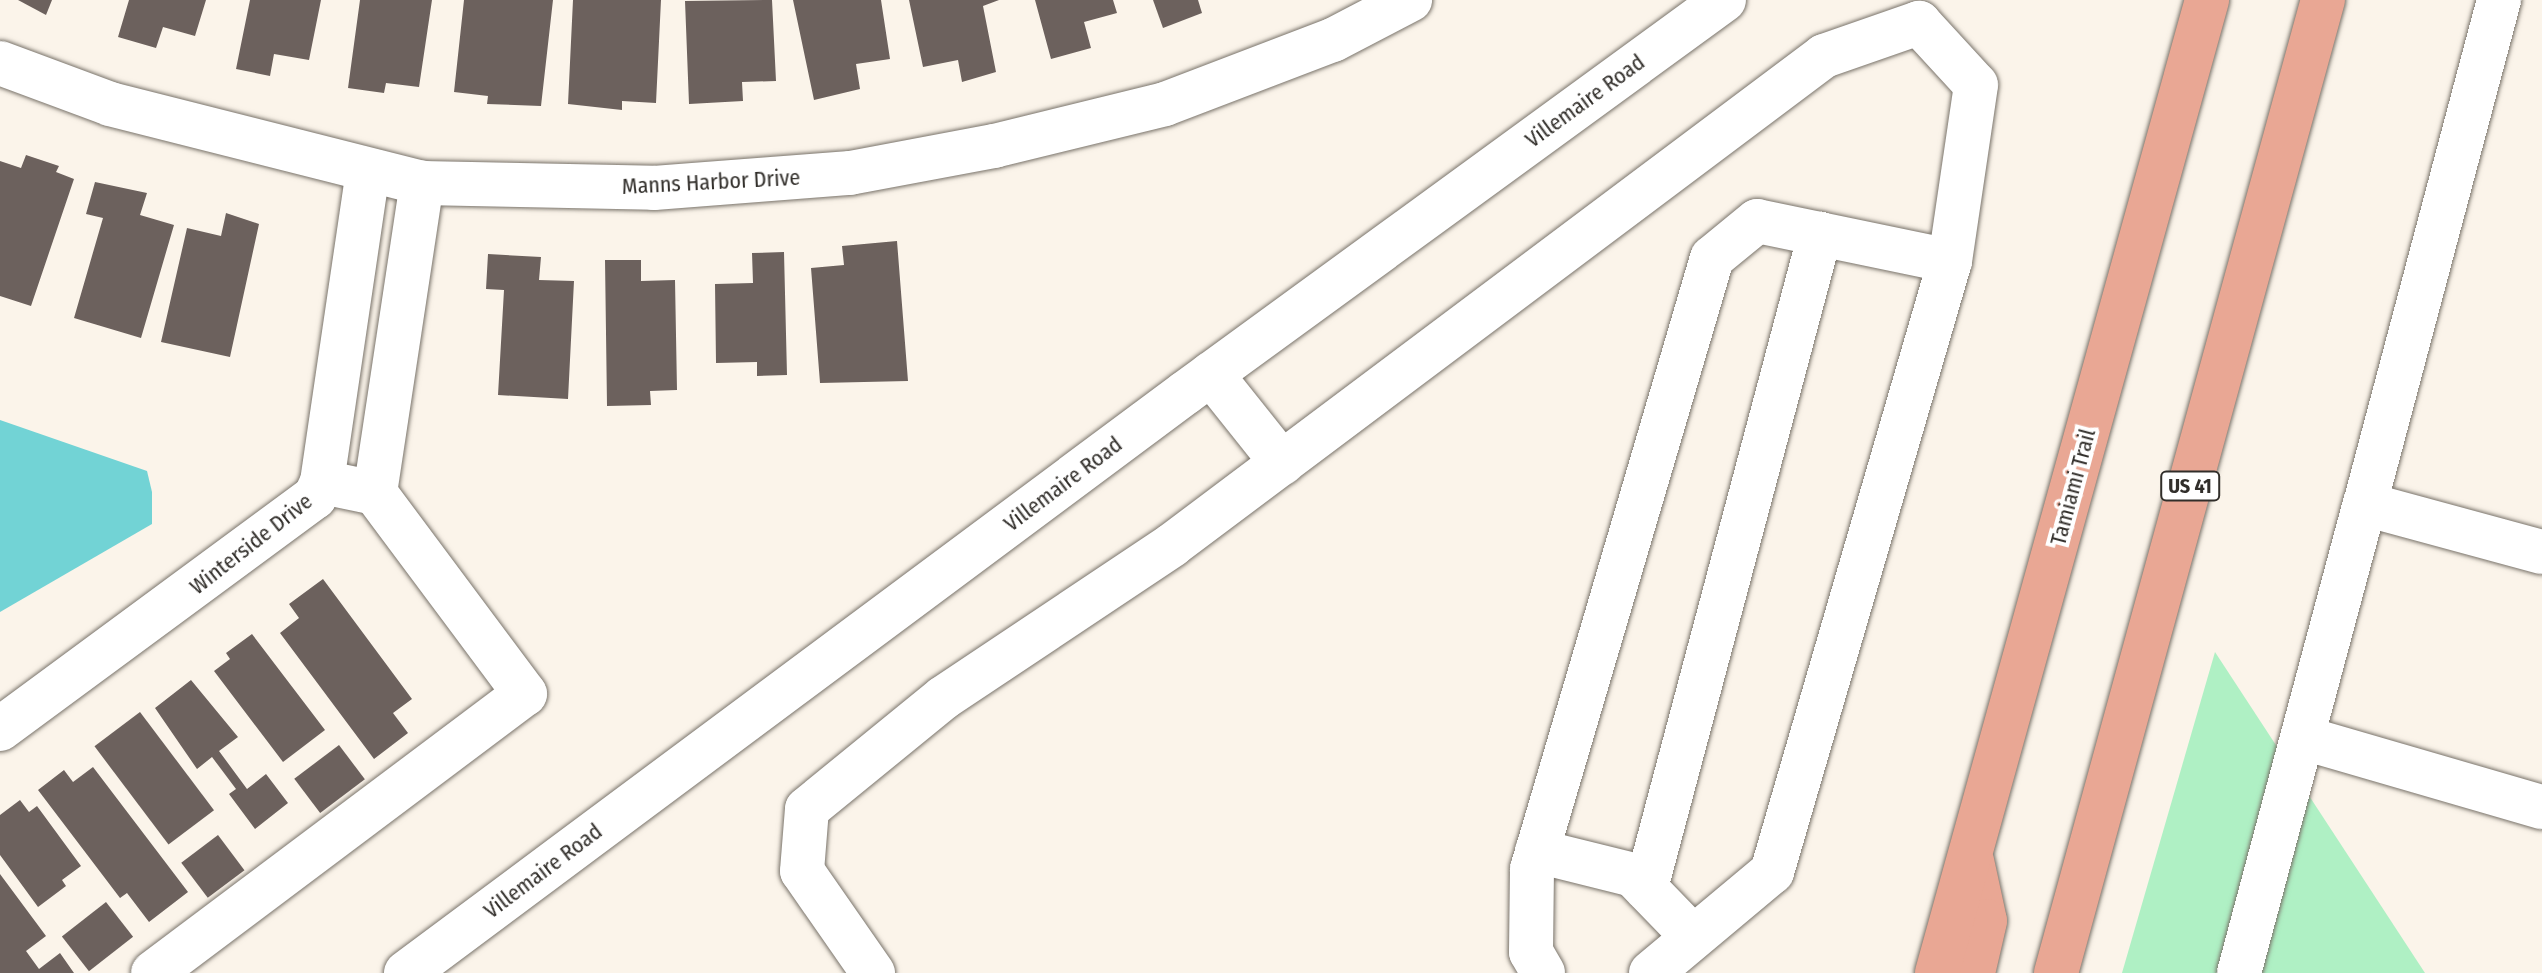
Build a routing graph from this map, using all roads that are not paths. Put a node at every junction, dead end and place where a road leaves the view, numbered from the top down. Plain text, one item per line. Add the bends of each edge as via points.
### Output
1 (1410, 0) edge
2 (1724, 0) edge
3 (2207, 0) edge
4 (2323, 0) edge
5 (2499, 0) edge
6 (0, 63) edge
7 (368, 172) junction
8 (422, 183) junction
9 (1820, 234) junction
10 (1950, 261) junction
11 (1211, 374) junction
12 (1282, 463) junction
13 (322, 482) junction
14 (375, 493) junction
15 (2365, 504) junction
16 (2542, 552) edge
17 (0, 729) edge
18 (2304, 738) junction
19 (2542, 807) edge
20 (1537, 851) junction
21 (1971, 858) junction
22 (1646, 888) junction
23 (1693, 937) junction
24 (153, 973) edge
25 (406, 973) edge
26 (873, 973) edge
27 (1543, 973) edge
28 (1651, 973) edge
29 (1937, 973) edge
30 (1973, 973) edge
31 (2056, 973) edge
32 (2239, 973) edge

1 - 8 street, Manns Harbor Drive via 1333,40 1165,104 979,149 850,173 654,188
2 - 11 street, Villemaire Road
3 - 21 main road, Tamiami Trail
4 - 31 main road, US 41
5 - 15 street
6 - 7 street, Manns Harbor Drive via 110,104
7 - 8 street, Manns Harbor Drive
7 - 13 street, Winterside Drive
8 - 14 street
9 - 10 street
9 - 20 street via 1757,221 1712,258
9 - 22 street
10 - 12 street via 1976,85 1919,23 1824,56
10 - 23 street via 1772,872
11 - 12 street
11 - 25 street, Villemaire Road
12 - 26 street via 1172,545 943,698 807,809 802,871
13 - 14 street
13 - 17 street, Winterside Drive via 315,497 260,541
14 - 24 street via 525,694
15 - 16 street
15 - 18 street
18 - 19 street
18 - 32 street
20 - 22 street via 1633,875
20 - 27 street via 1527,910 1531,952
21 - 29 main road, Tamiami Trail
21 - 30 main road via 1985,921
22 - 23 street
23 - 28 street

